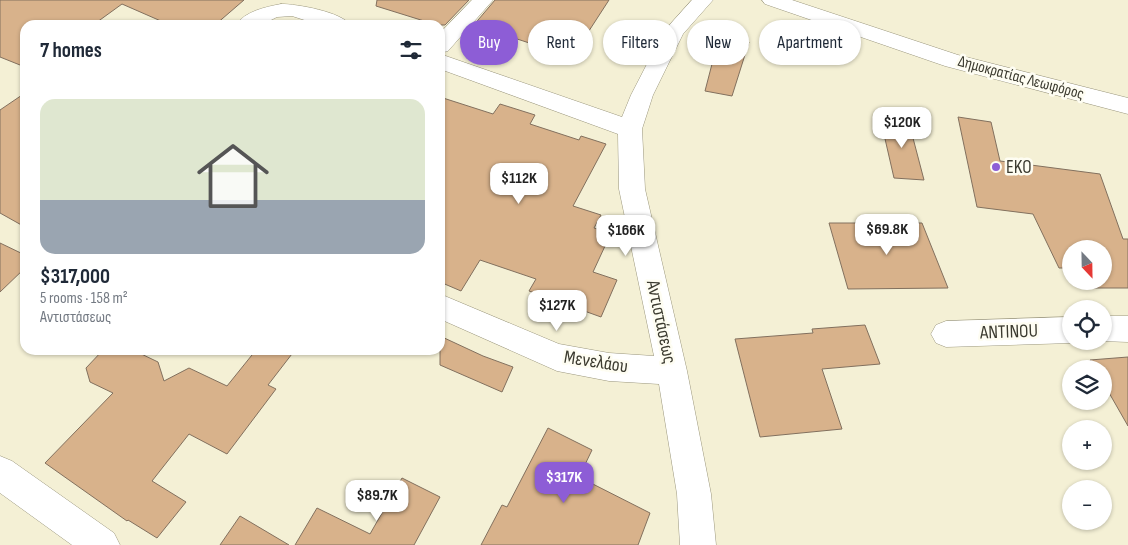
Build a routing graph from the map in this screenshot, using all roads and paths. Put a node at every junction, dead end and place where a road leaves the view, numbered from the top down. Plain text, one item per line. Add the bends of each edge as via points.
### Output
1 (483, 0) edge
2 (703, 0) edge
3 (772, 0) edge
4 (254, 19) edge
5 (325, 20) edge
6 (445, 41) edge
7 (445, 63) edge
8 (1128, 106) edge
9 (630, 129) junction
10 (445, 308) edge
11 (1112, 329) edge
12 (1128, 329) edge
13 (1062, 330) edge
14 (946, 334) dead end
15 (672, 371) junction
16 (0, 473) edge
17 (102, 545) edge
18 (698, 545) edge

1 - 6 street
2 - 9 street, Αντιστάσεως via 674,30 642,95
3 - 8 street, Δημοκρατίας Λεωφόρος via 953,61
4 - 5 street via 278,6
7 - 9 street
9 - 15 street, Αντιστάσεως via 632,189
10 - 15 street, Μενελάου via 557,357 609,367
11 - 12 street
13 - 14 street, ANTINOU
15 - 18 street, Αντιστάσεως via 694,494
16 - 17 street

